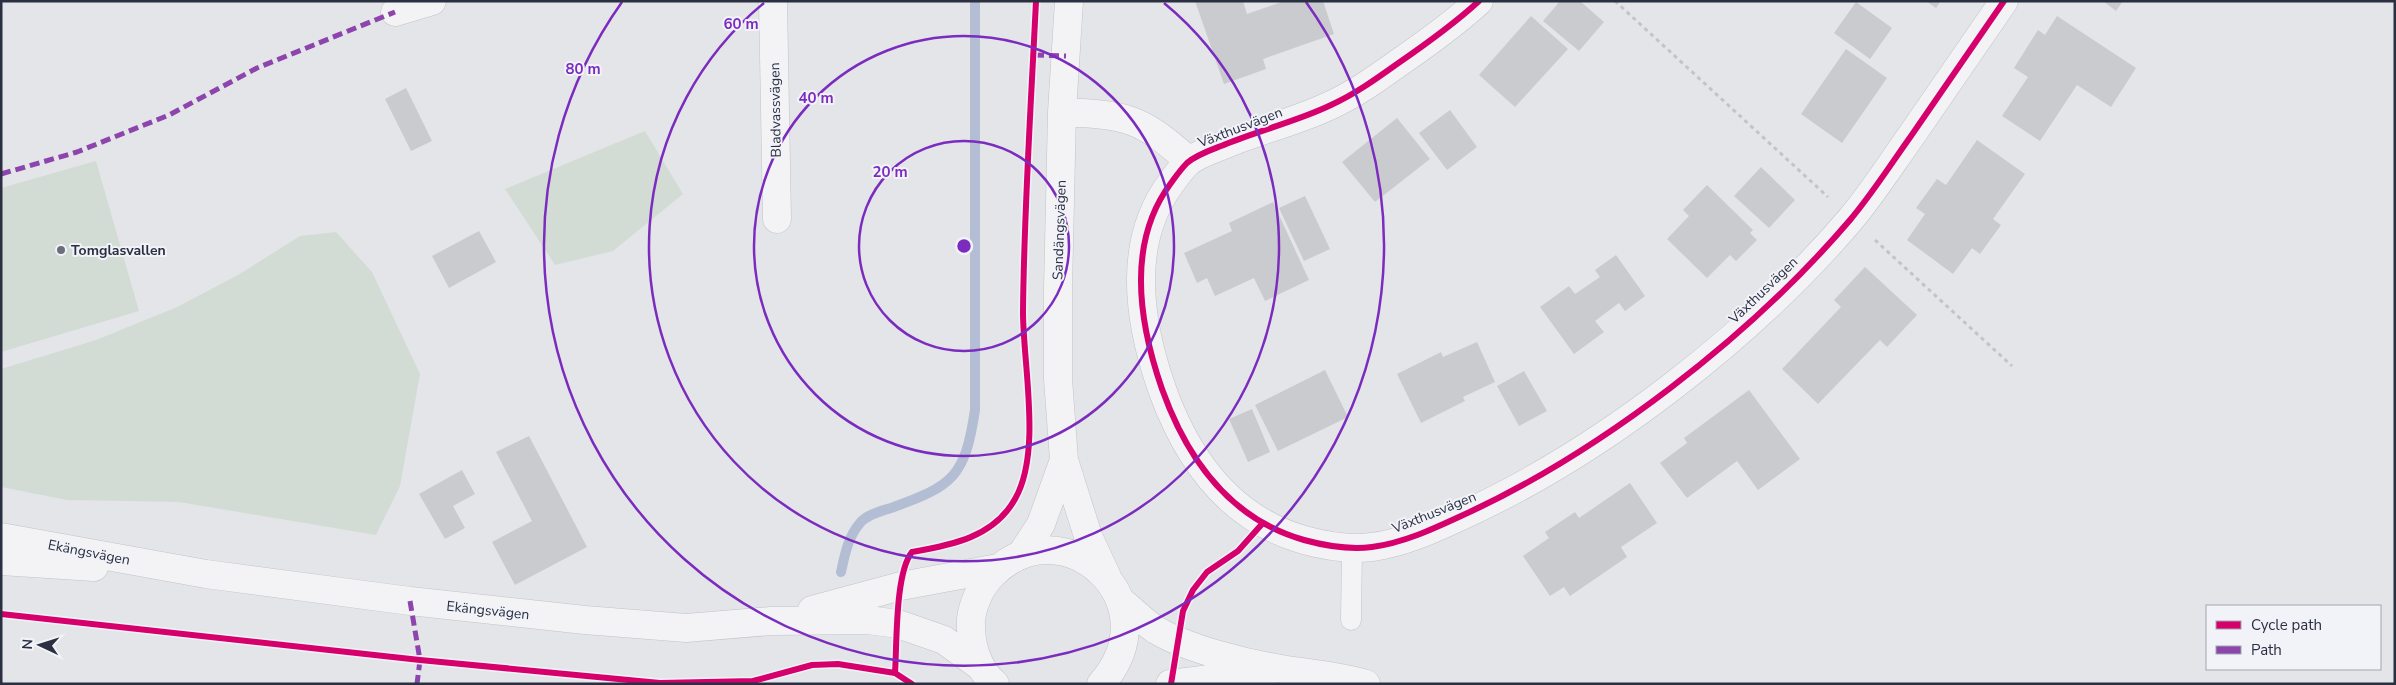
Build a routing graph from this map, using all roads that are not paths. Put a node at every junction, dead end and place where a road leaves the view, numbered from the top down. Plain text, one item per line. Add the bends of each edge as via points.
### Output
1 (432, 1) edge
2 (773, 1) edge
3 (1068, 1) edge
4 (1479, 1) edge
5 (2004, 1) edge
6 (396, 12) dead end
7 (1062, 112) junction
8 (1189, 161) junction
9 (777, 219) dead end
10 (1064, 460) junction
11 (1, 537) edge
12 (1352, 548) junction
13 (1022, 555) junction
14 (1, 561) edge
15 (998, 568) junction
16 (206, 574) junction
17 (1107, 577) junction
18 (1121, 601) junction
19 (1351, 620) dead end
20 (772, 622) junction
21 (1286, 669) junction
22 (988, 675) edge
23 (1100, 684) edge
24 (1170, 684) edge
25 (1366, 684) edge

1 - 6 street
2 - 9 street, Bladvassvägen
3 - 7 street, Sandängsvägen
4 - 8 street, Växthusvägen via 1451,27 1350,96
5 - 12 street, Växthusvägen via 1851,218 1802,271 1733,336 1679,380 1554,468 1431,530 1394,542
7 - 8 street, Växthusvägen via 1111,114 1131,120 1148,127
7 - 10 street, Sandängsvägen via 1058,378
8 - 12 street, Växthusvägen via 1156,207 1142,254 1140,280 1144,314 1163,393 1195,455 1214,484 1237,507 1282,533 1323,545
10 - 13 street, Sandängsvägen via 1041,524
10 - 17 street, Sandängsvägen via 1088,536
11 - 16 street, Ekängsvägen
12 - 19 lane
13 - 15 street
13 - 17 street via 1052,550 1067,553 1082,558
14 - 16 street, Ekängsvägen
15 - 20 street, Ekängsvägen via 901,586
15 - 22 street via 981,590 972,615 972,642
16 - 20 street, Ekängsvägen via 410,601 636,625 686,628
17 - 18 street, Sandängsvägen
18 - 21 street via 1155,629 1176,640 1210,652
18 - 23 street via 1123,647
20 - 22 street, Ekängsvägen via 868,620 898,624 944,640
21 - 24 street
21 - 25 street

